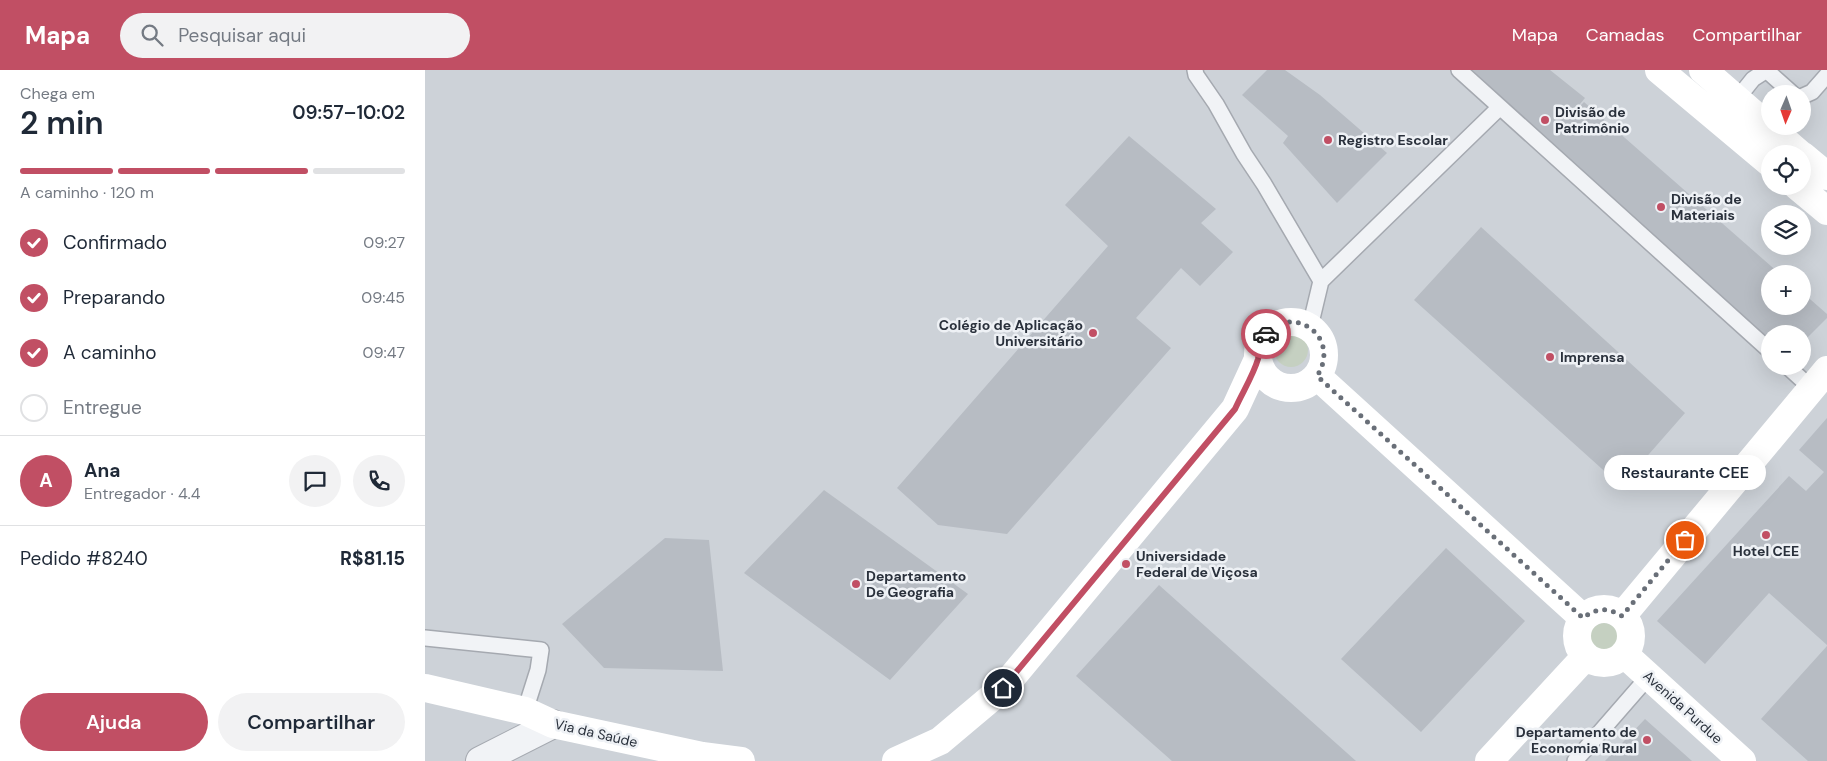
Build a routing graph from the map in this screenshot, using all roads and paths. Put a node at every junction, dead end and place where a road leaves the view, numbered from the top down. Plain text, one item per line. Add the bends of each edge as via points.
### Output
1 (1195, 70) edge
2 (1459, 70) edge
3 (1659, 70) edge
4 (1703, 70) edge
5 (1766, 70) edge
6 (1827, 76) edge
7 (1783, 85) edge
8 (1811, 92) edge
9 (1737, 99) junction
10 (1500, 107) junction
11 (1790, 145) edge
12 (1761, 155) edge
13 (1811, 163) edge
14 (1827, 176) edge
15 (1808, 195) edge
16 (1827, 211) edge
17 (1321, 281) junction
18 (1310, 327) junction
19 (1761, 343) edge
20 (1258, 359) junction
21 (1317, 376) junction
22 (1819, 379) edge
23 (1285, 388) junction
24 (1235, 409) junction
25 (1622, 616) junction
26 (1583, 618) junction
27 (425, 638) edge
28 (1624, 654) junction
29 (1586, 656) junction
30 (1649, 676) junction
31 (425, 688) edge
32 (525, 711) junction
33 (553, 724) junction
34 (480, 761) edge
35 (741, 761) edge
36 (896, 761) edge
37 (1489, 761) edge
38 (1575, 761) edge
39 (1741, 761) edge

1 - 17 lane
2 - 10 lane
3 - 12 street
4 - 9 street
5 - 7 lane
5 - 9 lane via 1753,79
6 - 8 lane
9 - 11 street
10 - 17 lane
10 - 19 lane
13 - 14 street
15 - 16 street
17 - 18 lane
18 - 20 street via 1300,323 1279,324 1263,338
18 - 21 street via 1317,333 1325,350
20 - 23 street via 1267,378
20 - 24 street
21 - 23 street via 1303,386
21 - 26 street
22 - 25 street
23 - 24 street
24 - 36 street via 1003,688 939,741
25 - 26 street via 1606,609
25 - 28 street via 1631,630
26 - 29 street via 1577,642
27 - 32 lane via 541,650
28 - 29 street via 1610,662 1593,661
28 - 30 street, Avenida Purdue
29 - 37 street
30 - 38 lane
30 - 39 street, Avenida Purdue
31 - 32 street, Via da Saúde
32 - 33 street, Via da Saúde
33 - 34 street
33 - 35 street, Via da Saúde via 702,756

